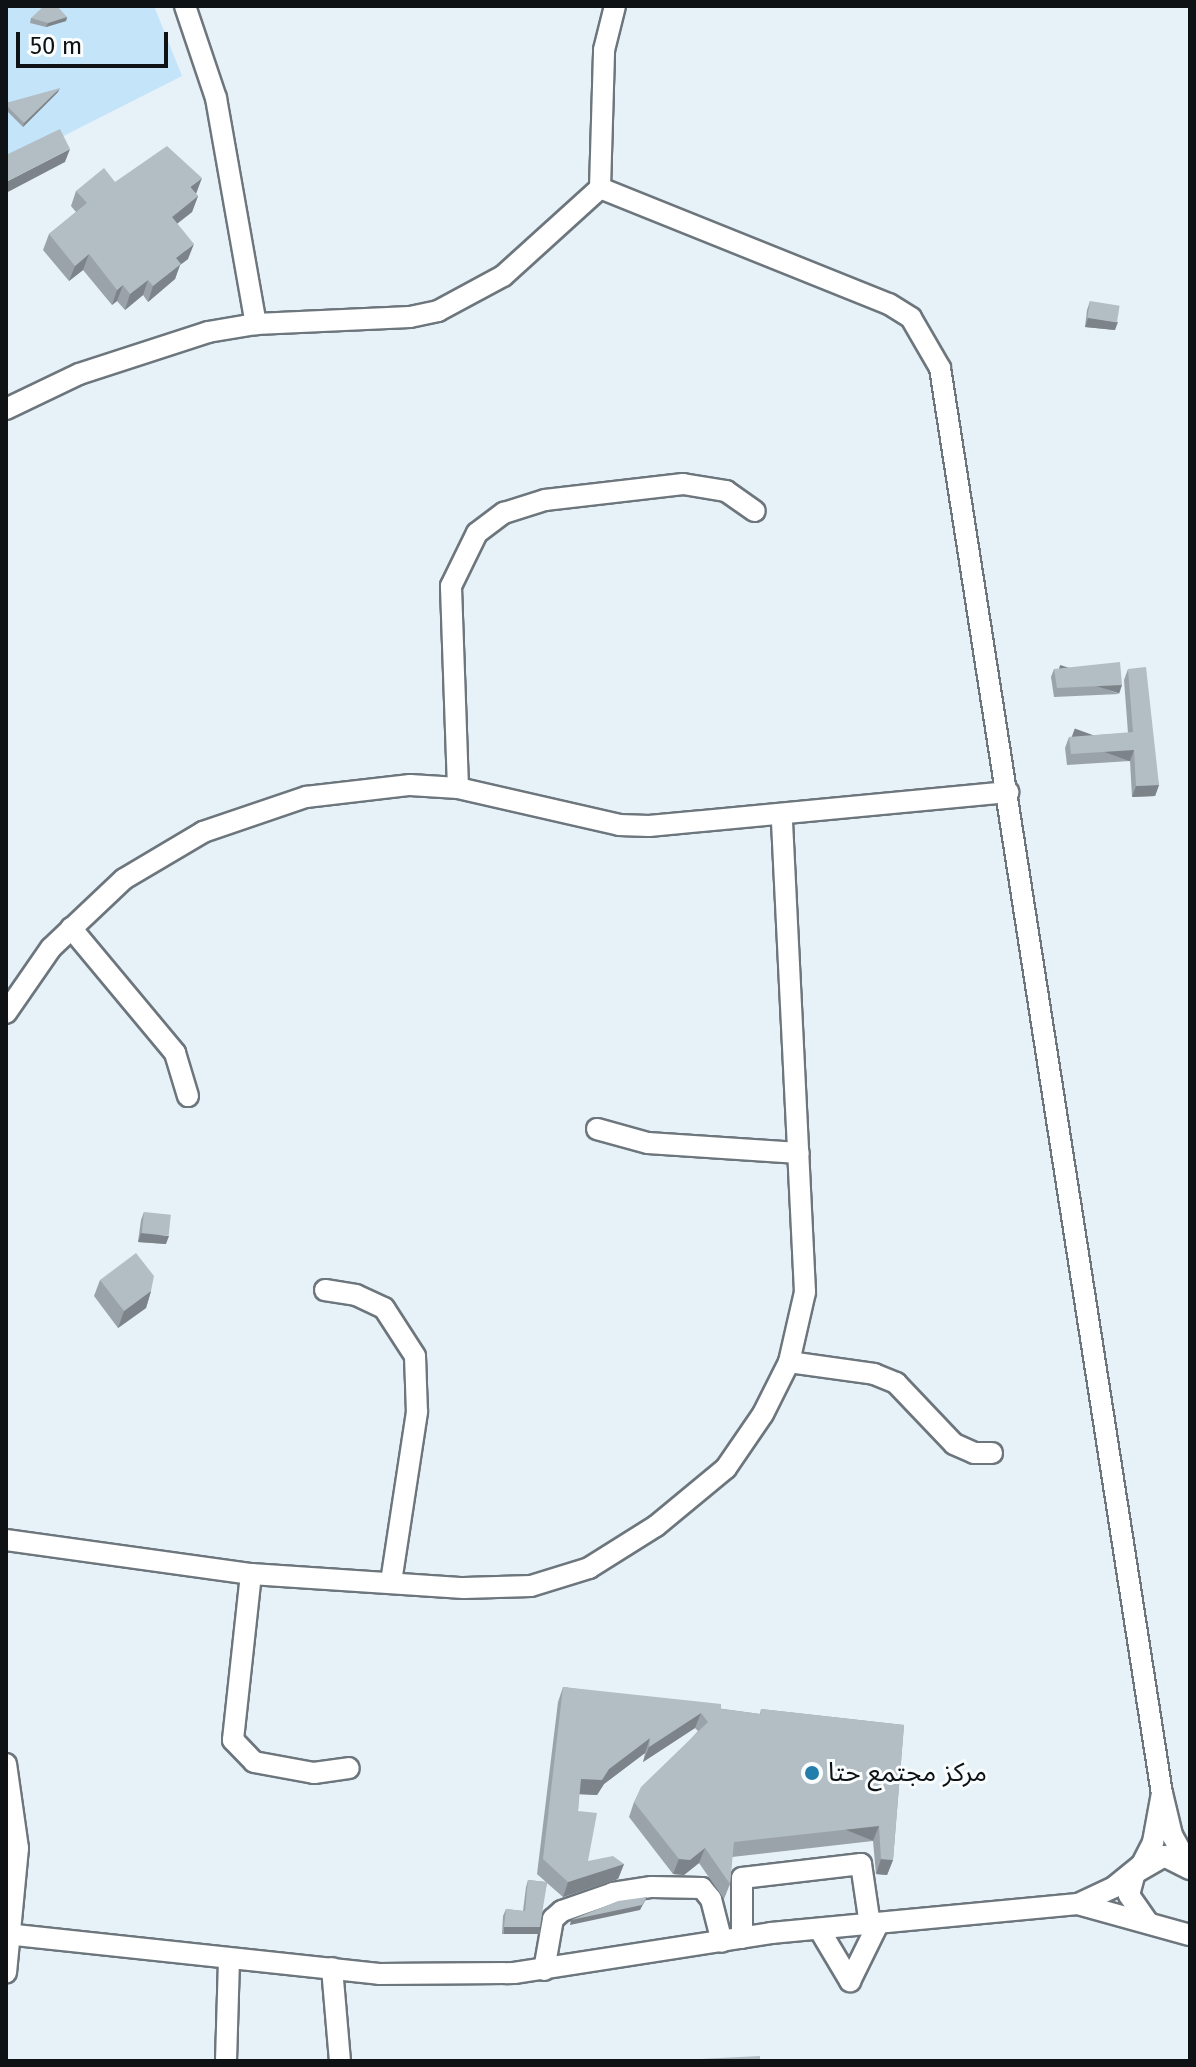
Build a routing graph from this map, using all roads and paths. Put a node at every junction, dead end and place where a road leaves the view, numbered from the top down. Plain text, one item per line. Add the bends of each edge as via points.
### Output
1 (185, 6) edge
2 (615, 6) edge
3 (600, 188) junction
4 (256, 324) junction
5 (6, 409) edge
6 (755, 511) dead end
7 (458, 788) junction
8 (1008, 792) junction
9 (782, 816) junction
10 (71, 928) junction
11 (6, 1013) edge
12 (188, 1096) dead end
13 (597, 1129) dead end
14 (799, 1153) junction
15 (325, 1290) dead end
16 (789, 1362) junction
17 (992, 1453) dead end
18 (6, 1540) edge
19 (251, 1574) junction
20 (391, 1582) junction
21 (6, 1764) edge
22 (349, 1768) dead end
23 (1162, 1793) junction
24 (1142, 1864) junction
25 (1190, 1868) edge
26 (1078, 1904) junction
27 (1190, 1914) edge
28 (874, 1924) junction
29 (1154, 1924) junction
30 (819, 1929) junction
31 (8, 1934) edge
32 (1190, 1935) edge
33 (732, 1940) junction
34 (229, 1961) junction
35 (332, 1968) junction
36 (544, 1970) junction
37 (6, 1972) edge
38 (226, 2061) edge
39 (340, 2061) edge

1 - 4 street via 216,98
2 - 3 street via 604,50
3 - 4 street via 503,276 438,311
3 - 8 street via 856,289 911,318 940,368 949,403
4 - 5 street via 208,332 79,374
6 - 7 street via 726,491 683,484 545,500 504,513 477,533 451,586
7 - 9 street via 619,825
7 - 10 street via 410,785 306,797 246,814 147,863
8 - 9 street
8 - 23 street
9 - 14 street
10 - 11 street
10 - 12 street via 175,1053
13 - 14 street via 648,1143
14 - 16 street via 805,1292
15 - 20 street via 356,1295 384,1308 415,1356 417,1412
16 - 17 street via 874,1374 896,1383 954,1444
16 - 20 street via 763,1414 726,1468 656,1526 589,1568 531,1586
18 - 19 street
19 - 20 street
19 - 22 street via 233,1740 254,1762 314,1773
21 - 31 street via 18,1848
23 - 24 street via 1153,1842
23 - 25 street via 1172,1835
24 - 25 street via 1164,1856
24 - 26 street via 1114,1887
24 - 29 street via 1129,1895
26 - 28 street
26 - 29 street
27 - 29 street
28 - 30 street
28 - 30 street via 850,1981
28 - 33 street via 861,1864 742,1878
29 - 32 street
30 - 33 street
31 - 34 street
31 - 37 street
33 - 36 street
33 - 36 street via 702,1888 639,1889 562,1911 553,1919
34 - 35 street
34 - 38 street
35 - 36 street via 379,1974
35 - 39 street

